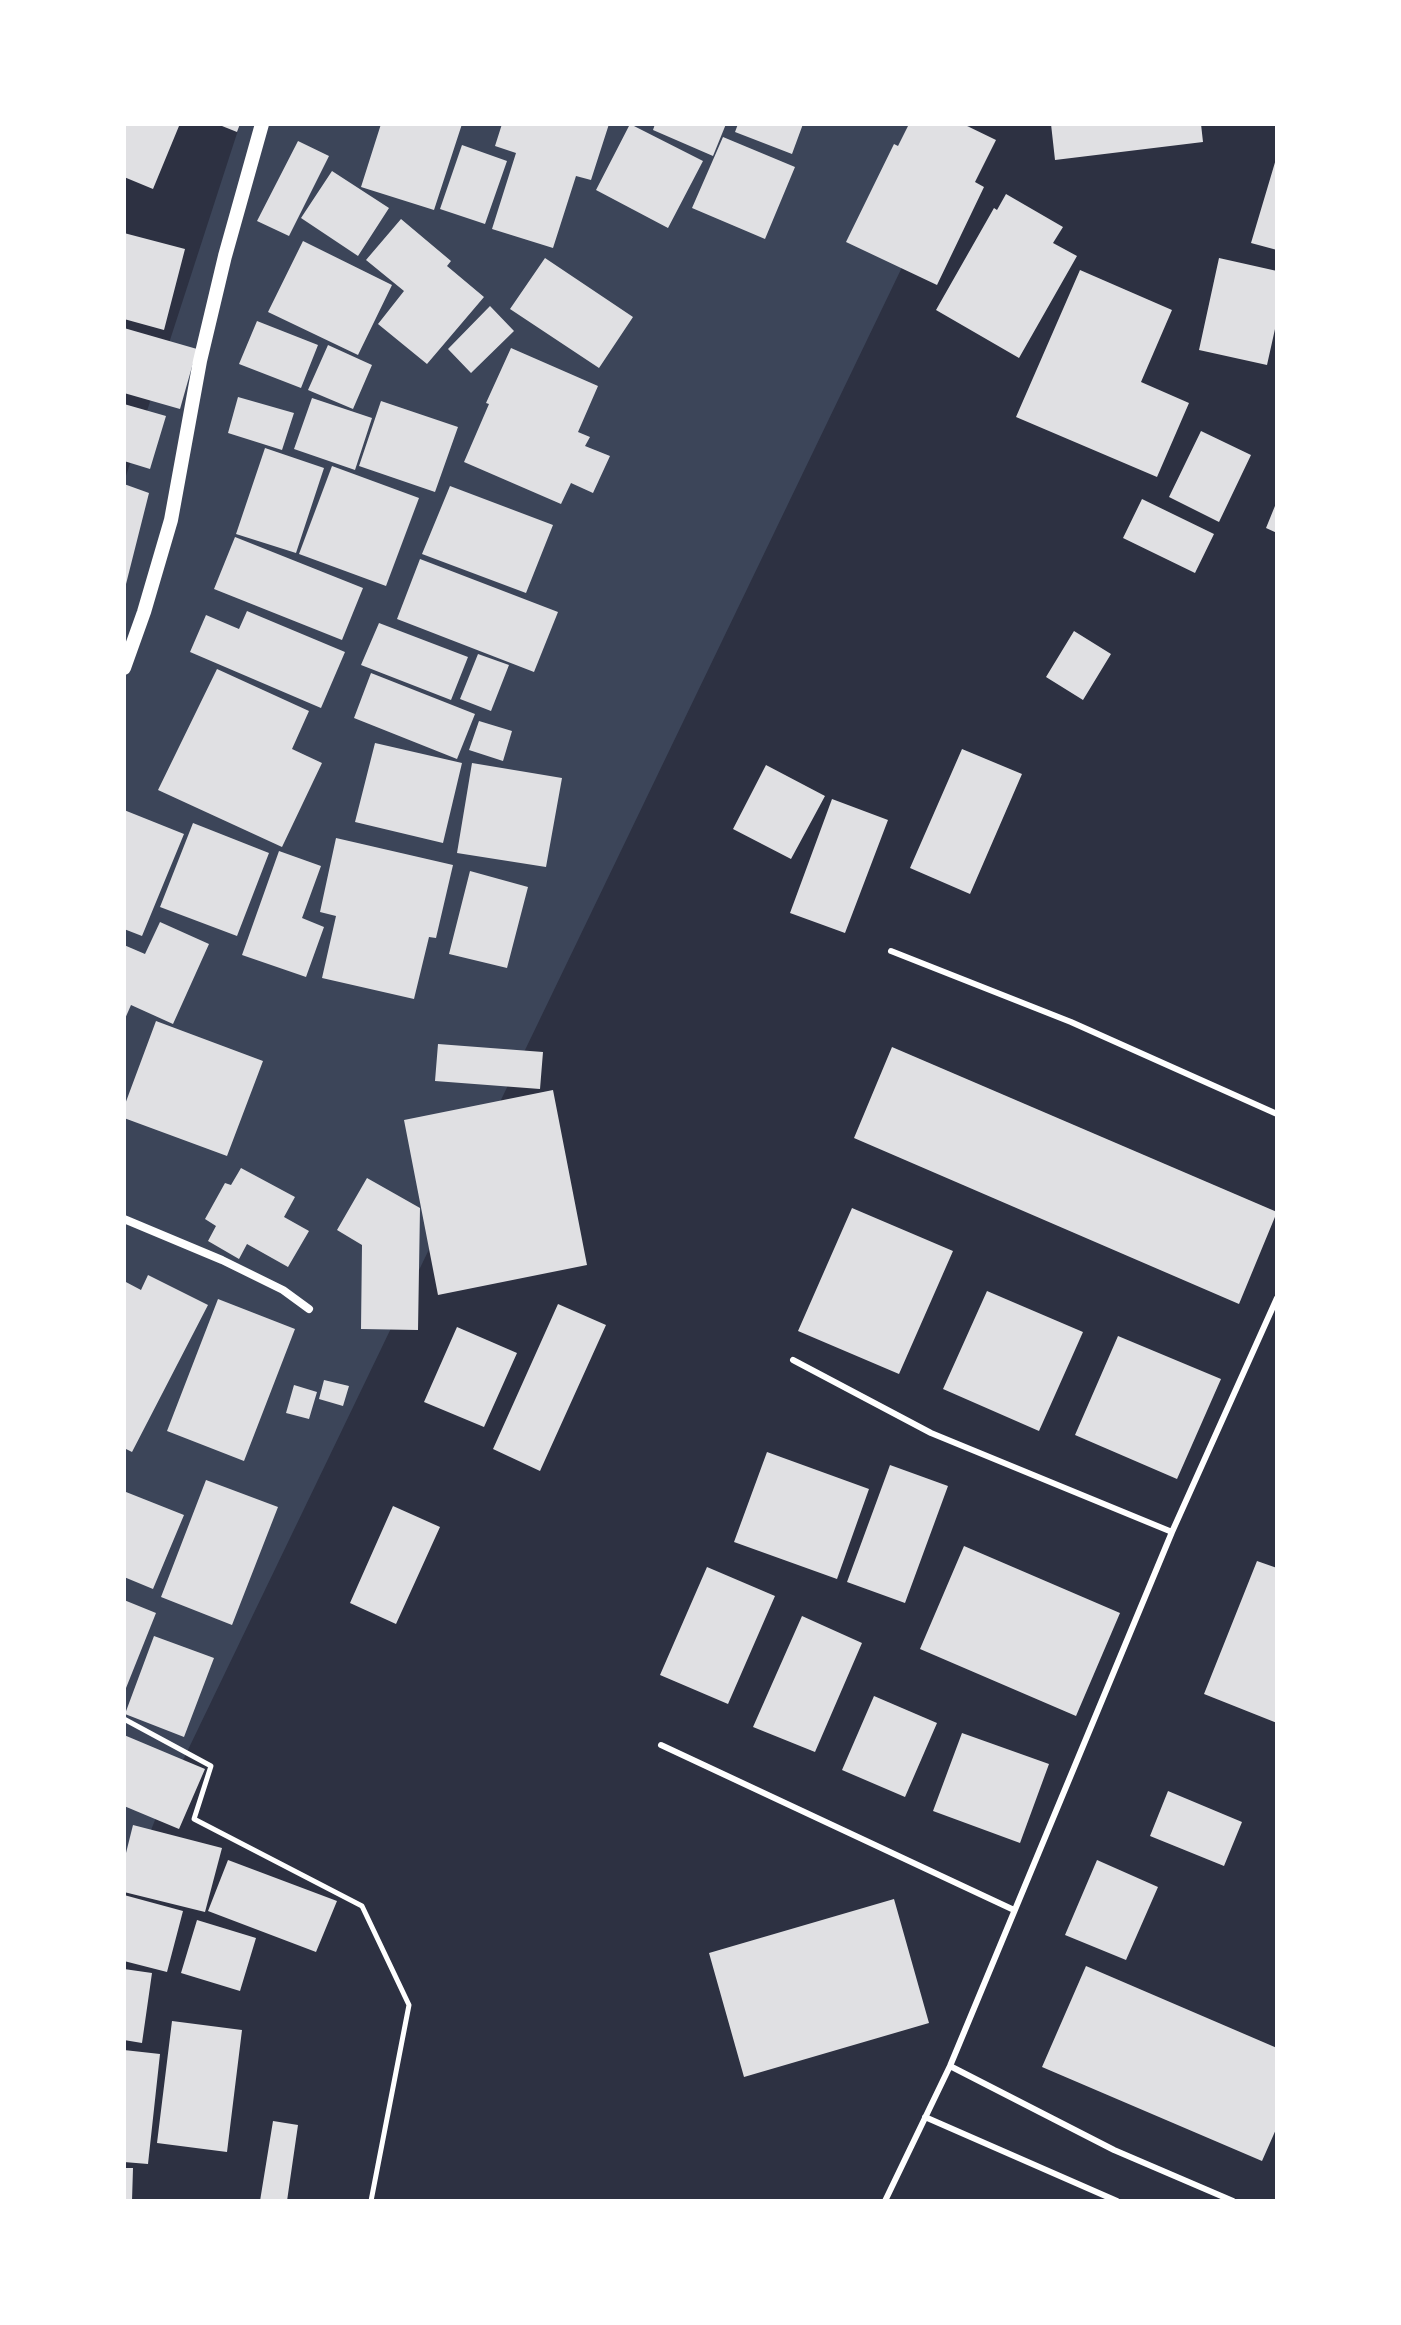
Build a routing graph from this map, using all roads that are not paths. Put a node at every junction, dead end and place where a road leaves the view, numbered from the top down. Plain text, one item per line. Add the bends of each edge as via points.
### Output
1 (262, 124) edge
2 (124, 668) edge
3 (891, 951) dead end
4 (1277, 1114) edge
5 (124, 1219) edge
6 (1277, 1298) edge
7 (309, 1309) dead end
8 (793, 1360) dead end
9 (1172, 1532) junction
10 (661, 1745) dead end
11 (1014, 1910) junction
12 (950, 2066) junction
13 (925, 2117) junction
14 (885, 2201) edge
15 (1117, 2201) edge
16 (1233, 2201) edge

1 - 2 street via 200,361 171,520
3 - 4 lane via 1071,1022
5 - 7 street via 222,1260
6 - 9 lane
8 - 9 lane via 931,1433
9 - 11 lane
10 - 11 lane
11 - 12 lane
12 - 13 lane
12 - 16 lane via 1114,2150
13 - 14 lane
13 - 15 lane

